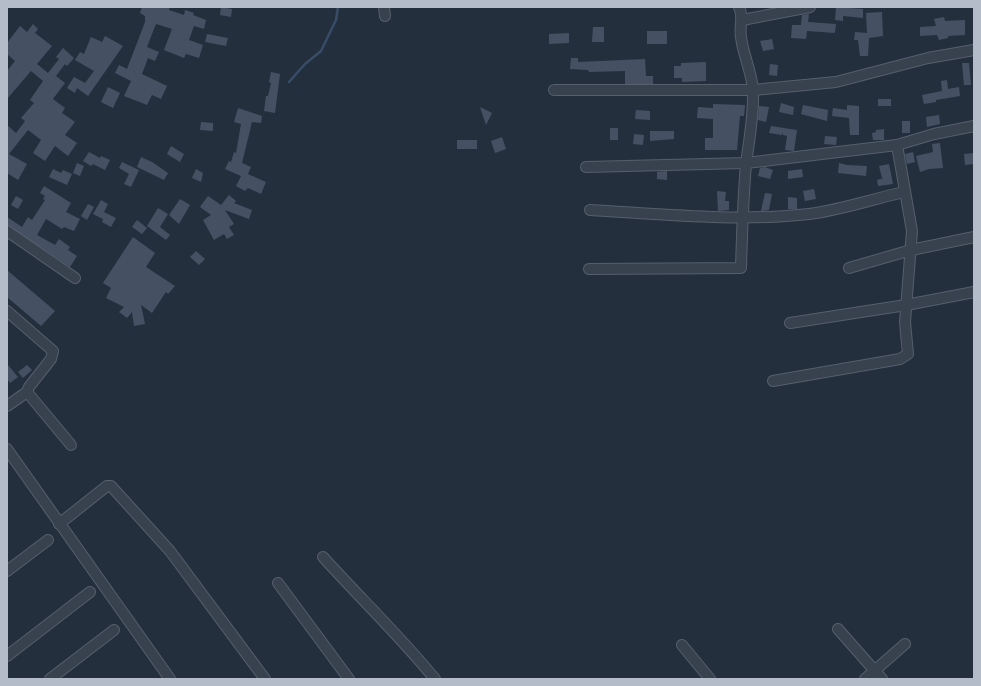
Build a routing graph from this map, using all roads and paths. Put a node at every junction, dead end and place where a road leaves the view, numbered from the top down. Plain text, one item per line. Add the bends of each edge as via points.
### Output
1 (739, 7) edge
2 (810, 7) edge
3 (742, 20) junction
4 (974, 50) edge
5 (554, 90) dead end
6 (753, 90) junction
7 (974, 126) edge
8 (897, 145) junction
9 (746, 163) junction
10 (586, 167) dead end
11 (904, 192) junction
12 (590, 210) dead end
13 (743, 216) junction
14 (7, 231) edge
15 (974, 237) edge
16 (911, 250) junction
17 (849, 268) dead end
18 (589, 270) dead end
19 (75, 278) dead end
20 (974, 292) edge
21 (906, 305) junction
22 (7, 311) edge
23 (790, 323) dead end
24 (773, 381) dead end
25 (27, 392) junction
26 (7, 406) edge
27 (71, 445) dead end
28 (7, 449) edge
29 (59, 524) junction
30 (48, 540) dead end
31 (323, 557) dead end
32 (7, 570) edge
33 (278, 583) dead end
34 (90, 592) dead end
35 (838, 629) dead end
36 (114, 630) dead end
37 (905, 644) dead end
38 (682, 645) dead end
39 (7, 656) edge
40 (879, 675) edge
41 (50, 679) edge
42 (170, 679) edge
43 (265, 679) edge
44 (349, 679) edge
45 (435, 679) edge
46 (710, 679) edge
47 (866, 679) edge

1 - 3 street
2 - 3 street
3 - 6 street via 741,39
4 - 6 street via 914,61 836,82
5 - 6 street
6 - 9 street via 752,125
7 - 8 street
8 - 9 street
8 - 11 street
9 - 10 street
9 - 13 street
11 - 13 street via 810,214
11 - 16 street via 911,223
12 - 13 street
13 - 18 street via 741,268
14 - 19 street
15 - 16 street
16 - 17 street
16 - 21 street
20 - 21 street
21 - 23 street
21 - 24 street via 905,332 908,354 900,360
22 - 25 street via 54,351
25 - 26 street
25 - 27 street
28 - 29 street
29 - 42 street
29 - 43 street via 107,486 111,486 170,551
30 - 32 street
31 - 45 street via 409,647
33 - 44 street
34 - 39 street
35 - 40 street
36 - 41 street
37 - 40 street
38 - 46 street
40 - 47 street

